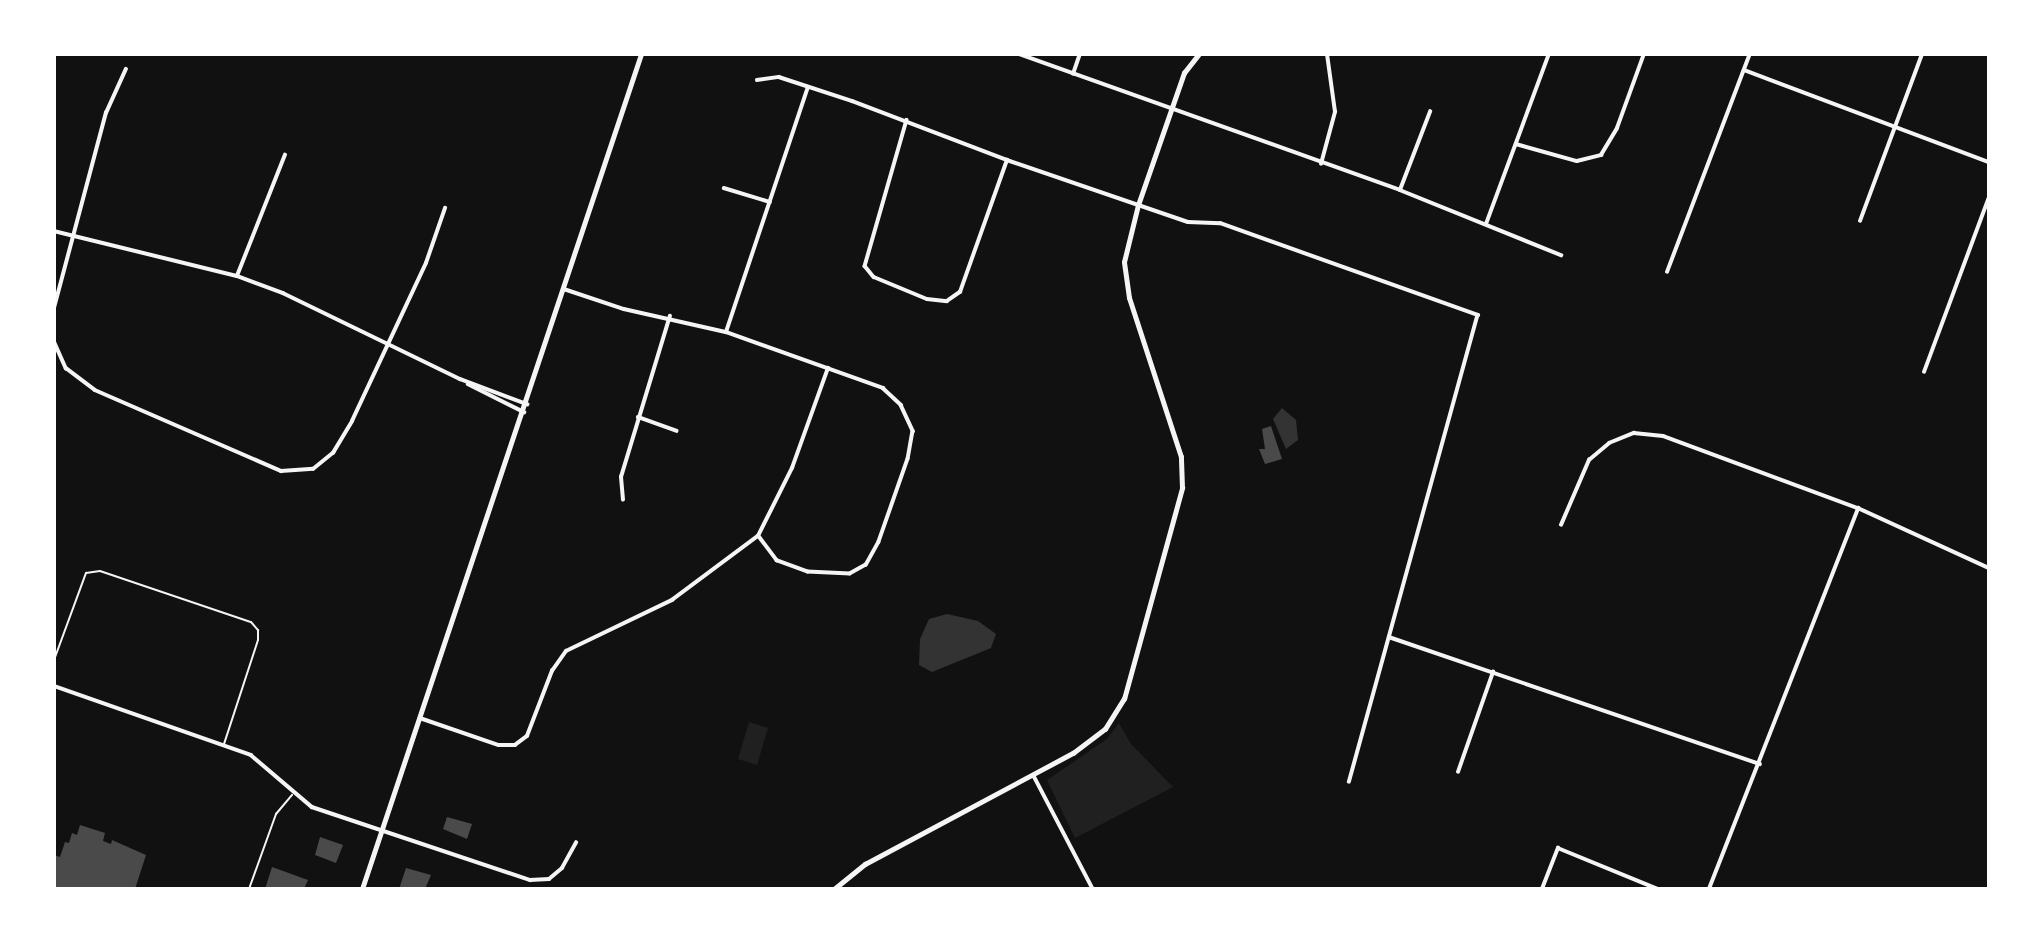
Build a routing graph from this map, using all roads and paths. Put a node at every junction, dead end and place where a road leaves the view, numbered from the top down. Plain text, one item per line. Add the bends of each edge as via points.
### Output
1 (641, 54) edge
2 (1019, 54) edge
3 (1080, 54) edge
4 (1199, 54) edge
5 (1327, 54) edge
6 (1549, 54) edge
7 (1644, 54) edge
8 (1750, 54) edge
9 (1922, 54) edge
10 (126, 69) dead end
11 (1744, 70) junction
12 (1073, 74) junction
13 (757, 80) dead end
14 (808, 87) junction
15 (1172, 108) junction
16 (1430, 112) dead end
17 (907, 120) junction
18 (1895, 127) junction
19 (1516, 144) junction
20 (285, 155) dead end
21 (1007, 160) junction
22 (1989, 162) edge
23 (1321, 164) junction
24 (724, 188) dead end
25 (1400, 190) junction
26 (1989, 197) edge
27 (770, 202) junction
28 (1138, 205) junction
29 (445, 208) dead end
30 (1860, 221) dead end
31 (1486, 224) junction
32 (54, 231) edge
33 (72, 238) junction
34 (1561, 255) dead end
35 (1667, 272) dead end
36 (237, 276) junction
37 (564, 289) junction
38 (54, 309) edge
39 (670, 316) junction
40 (726, 332) junction
41 (54, 341) edge
42 (389, 343) junction
43 (828, 369) junction
44 (1924, 372) dead end
45 (460, 379) junction
46 (527, 404) junction
47 (524, 412) junction
48 (638, 417) junction
49 (677, 431) dead end
50 (623, 500) dead end
51 (1858, 508) junction
52 (1561, 525) dead end
53 (758, 536) junction
54 (1989, 568) edge
55 (1389, 637) junction
56 (54, 660) edge
57 (1493, 672) junction
58 (54, 686) edge
59 (420, 718) junction
60 (223, 745) junction
61 (1760, 764) junction
62 (1458, 772) dead end
63 (1034, 776) junction
64 (1349, 782) dead end
65 (292, 795) junction
66 (382, 831) junction
67 (576, 843) dead end
68 (249, 889) edge
69 (362, 889) edge
70 (834, 889) edge
71 (1093, 889) edge
72 (1542, 889) edge
73 (1658, 889) edge
74 (1709, 889) edge

1 - 37 street
2 - 12 street
3 - 12 street
4 - 15 street via 1184,73
5 - 23 street via 1335,112
6 - 19 street
7 - 19 street via 1601,155 1577,161
8 - 11 street
9 - 18 street
10 - 33 street via 106,113
11 - 18 street
11 - 35 street
12 - 15 street
13 - 14 street via 779,77
14 - 17 street
14 - 27 street
15 - 23 street
15 - 28 street
16 - 25 street
17 - 21 street
17 - 21 street via 865,267 874,277 927,299 947,301 960,292
18 - 22 street
18 - 30 street
19 - 31 street
20 - 36 street
21 - 28 street
23 - 25 street
24 - 27 street
25 - 31 street
26 - 44 street
27 - 40 street
28 - 55 street via 1188,222 1220,223 1478,315
28 - 63 street via 1125,262 1129,298 1181,457 1182,488 1124,698 1105,729
29 - 42 street via 426,263
31 - 34 street
32 - 33 street
33 - 36 street
33 - 38 street
36 - 42 street
37 - 39 street via 624,309
37 - 46 street
39 - 40 street
39 - 48 street
40 - 43 street
41 - 42 street via 66,368 95,390 268,466 305,471 333,453
42 - 45 street
43 - 53 street via 792,468
43 - 53 street via 883,388 901,405 913,431 879,542 866,565 850,575 831,577 777,561
45 - 46 street
45 - 47 street
46 - 47 street
47 - 59 street
48 - 49 street
48 - 50 street via 621,477
51 - 52 street via 1663,436 1634,433 1609,443 1589,460
51 - 54 street
51 - 61 street
53 - 59 street via 673,600 566,651 552,671 527,736 515,745 499,745
55 - 57 street
55 - 64 street
56 - 60 lane via 86,573 100,571 251,622 258,630 258,640
57 - 61 street
57 - 62 street
58 - 60 street
59 - 66 street
60 - 65 street via 269,768
61 - 74 street
63 - 70 street via 864,864
63 - 71 street
65 - 66 street via 312,807
65 - 68 lane via 276,814
66 - 67 street via 530,880 549,879 562,868
66 - 69 street
72 - 73 street via 1558,848

